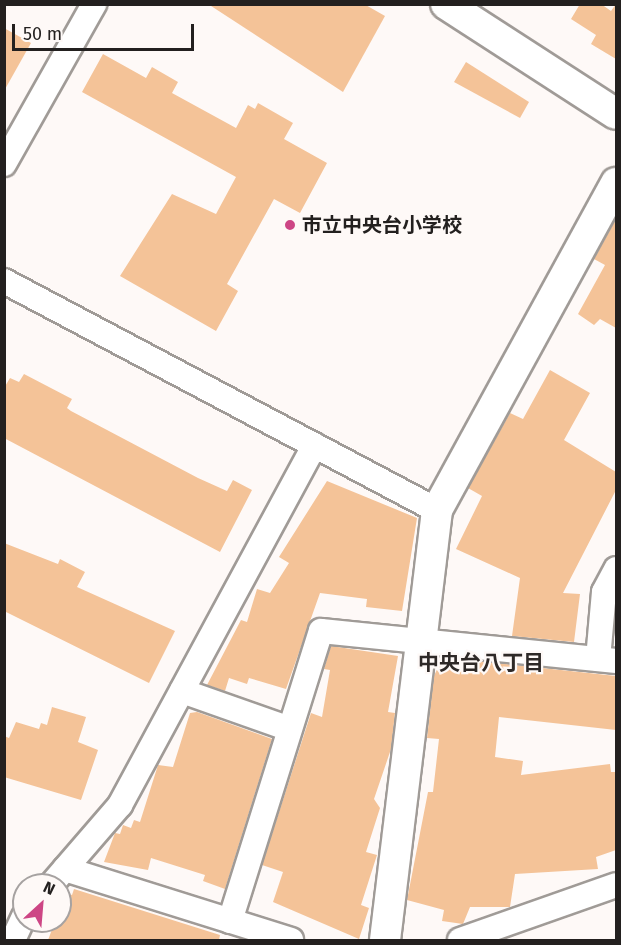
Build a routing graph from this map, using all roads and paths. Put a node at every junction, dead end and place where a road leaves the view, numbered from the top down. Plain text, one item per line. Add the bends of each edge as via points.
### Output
1 (93, 4) edge
2 (446, 4) edge
3 (616, 114) edge
4 (4, 164) edge
5 (616, 183) edge
6 (4, 281) edge
7 (315, 445) junction
8 (437, 510) junction
9 (616, 569) edge
10 (421, 641) junction
11 (607, 660) edge
12 (182, 691) junction
13 (290, 729) junction
14 (61, 873) edge
15 (72, 881) edge
16 (616, 885) edge
17 (230, 921) junction
18 (291, 940) edge
19 (385, 940) edge
20 (460, 940) edge

1 - 4 street
2 - 3 street
5 - 8 street
6 - 7 street
7 - 8 street
7 - 12 street
8 - 10 street
9 - 11 street via 604,592
10 - 11 street
10 - 13 street via 321,631
10 - 19 street
12 - 13 street
12 - 14 street via 120,805
13 - 17 street
15 - 17 street
16 - 20 street
17 - 18 street

